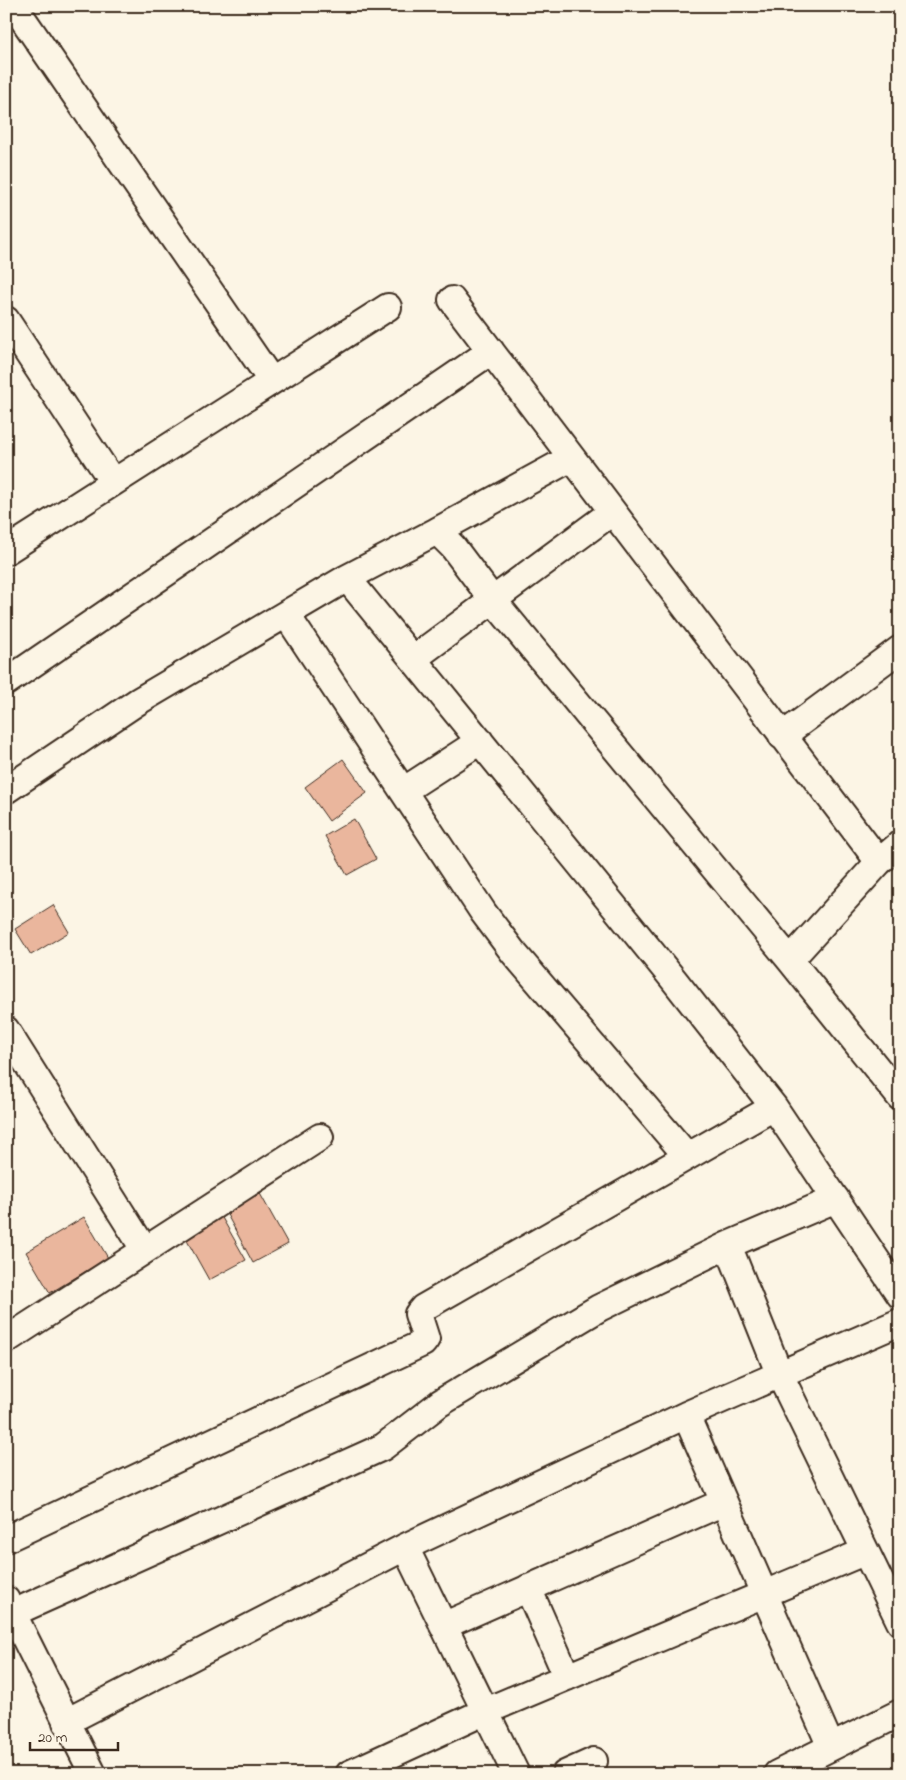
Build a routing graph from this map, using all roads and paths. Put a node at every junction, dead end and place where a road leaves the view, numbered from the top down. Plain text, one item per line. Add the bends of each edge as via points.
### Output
1 (14, 6) edge
2 (452, 300) dead end
3 (388, 307) dead end
4 (6, 320) edge
5 (490, 351) junction
6 (271, 380) junction
7 (571, 458) junction
8 (113, 482) junction
9 (612, 512) junction
10 (437, 532) junction
11 (6, 551) edge
12 (347, 578) junction
13 (492, 599) junction
14 (286, 614) junction
15 (900, 648) edge
16 (413, 659) junction
17 (6, 682) edge
18 (782, 736) junction
19 (480, 742) junction
20 (6, 790) edge
21 (403, 791) junction
22 (900, 844) edge
23 (879, 862) junction
24 (790, 960) junction
25 (6, 1030) edge
26 (900, 1097) edge
27 (774, 1108) junction
28 (320, 1137) dead end
29 (687, 1156) junction
30 (836, 1199) junction
31 (728, 1245) junction
32 (144, 1249) junction
33 (900, 1295) edge
34 (900, 1322) edge
35 (6, 1340) edge
36 (779, 1373) junction
37 (686, 1415) junction
38 (724, 1502) junction
39 (6, 1540) edge
40 (405, 1547) junction
41 (864, 1552) junction
42 (528, 1588) junction
43 (764, 1594) junction
44 (10, 1607) edge
45 (900, 1622) edge
46 (443, 1626) junction
47 (567, 1677) junction
48 (486, 1711) junction
49 (900, 1713) edge
50 (66, 1722) junction
51 (832, 1747) junction
52 (594, 1761) dead end
53 (93, 1774) edge
54 (349, 1774) edge
55 (516, 1774) edge
56 (565, 1774) edge
57 (777, 1774) edge

1 - 6 street
2 - 5 street
3 - 6 street
4 - 8 street
5 - 7 street
5 - 17 street
6 - 8 street
7 - 9 street
7 - 10 street
8 - 11 street
9 - 13 street
9 - 18 street
10 - 12 street
10 - 13 street via 453,547
12 - 14 street
12 - 16 street
13 - 16 street
13 - 24 street
14 - 20 street via 137,702
14 - 21 street
15 - 18 street
16 - 19 street
18 - 23 street
19 - 21 street
19 - 27 street
21 - 29 street via 513,952
22 - 23 street
23 - 24 street
24 - 26 street
25 - 32 street
27 - 29 street
27 - 30 street
28 - 32 street
29 - 39 street via 423,1308 418,1314 426,1339 423,1343
30 - 31 street
30 - 33 street
31 - 36 street
31 - 44 street via 591,1313 440,1403 383,1448
32 - 35 street
34 - 36 street
36 - 37 street
36 - 41 street
37 - 38 street
37 - 40 street
38 - 42 street
38 - 43 street
40 - 46 street
40 - 50 street
41 - 43 street
41 - 45 street
42 - 46 street
42 - 47 street
43 - 47 street
43 - 51 street
44 - 50 street
46 - 48 street
47 - 48 street
48 - 54 street
48 - 55 street
49 - 51 street
50 - 53 street
51 - 57 street
52 - 56 street

